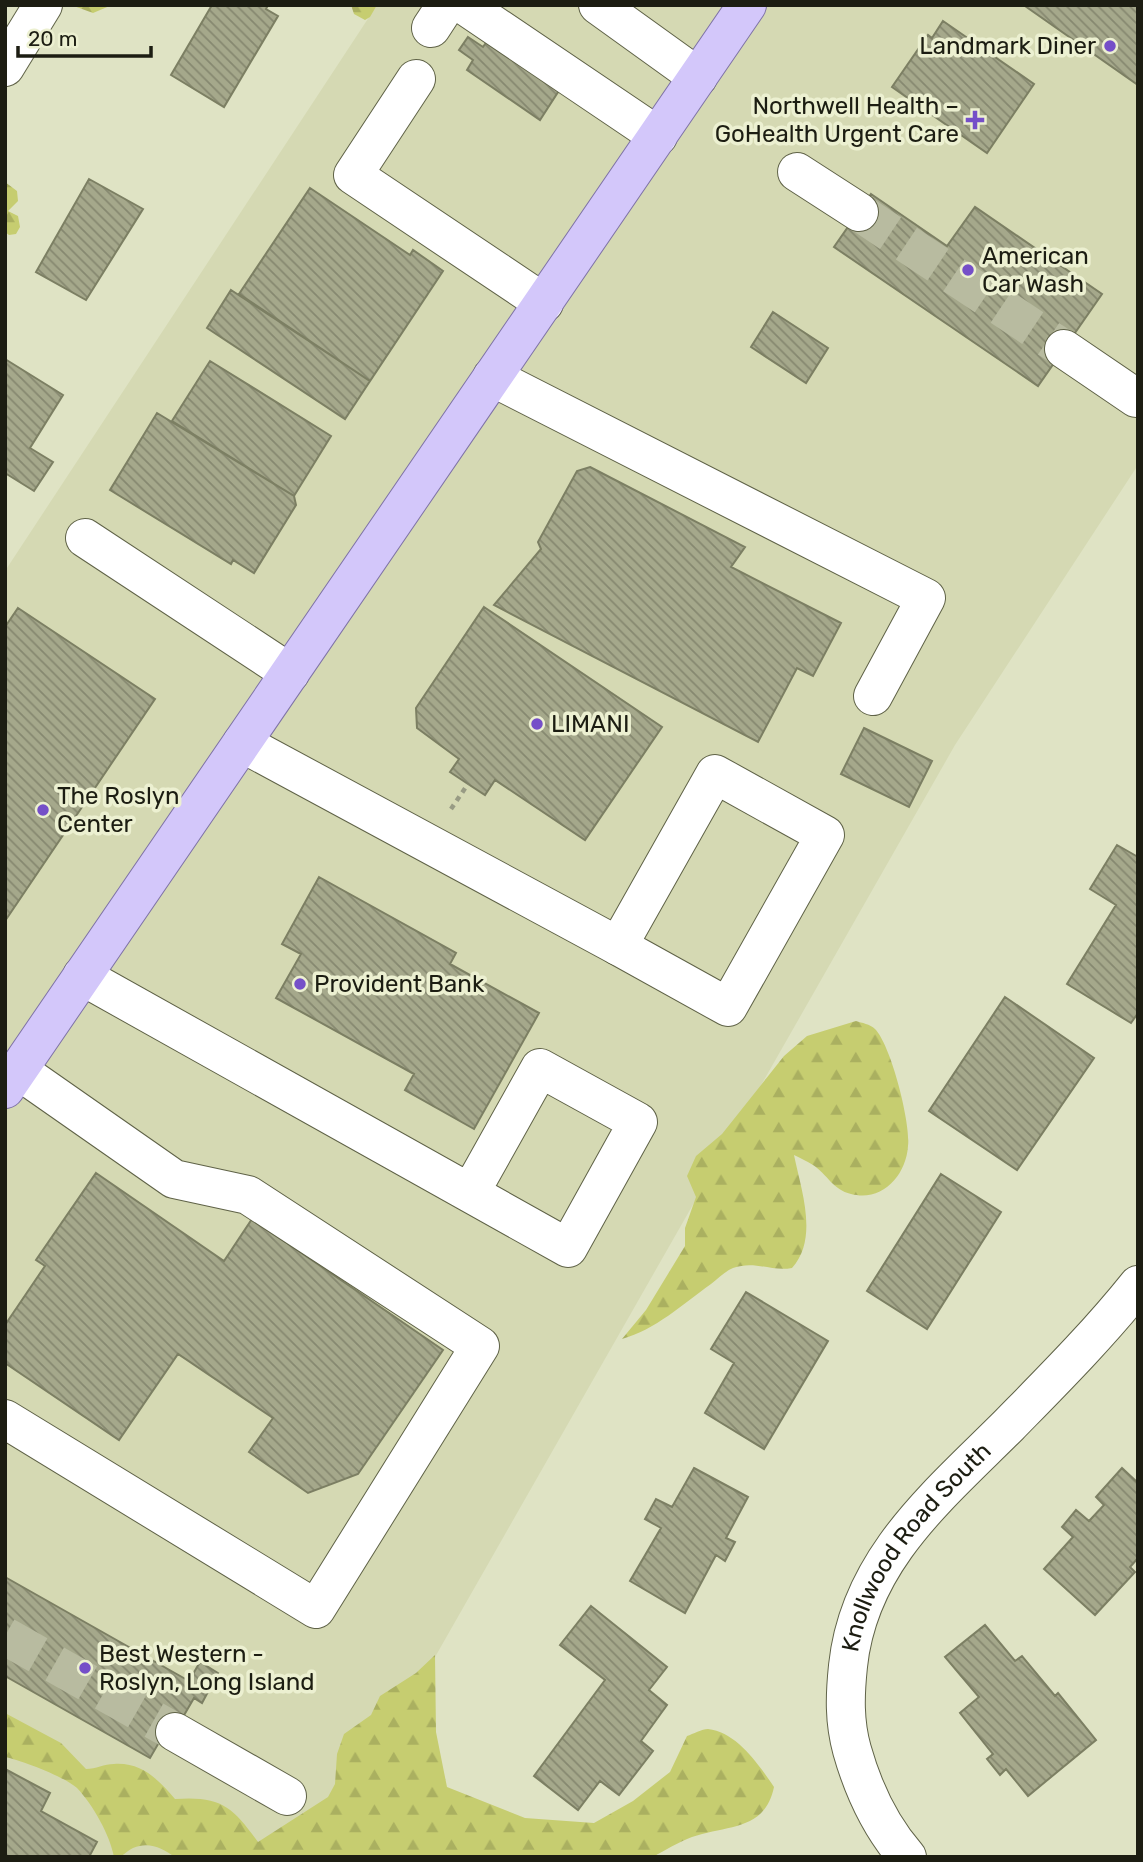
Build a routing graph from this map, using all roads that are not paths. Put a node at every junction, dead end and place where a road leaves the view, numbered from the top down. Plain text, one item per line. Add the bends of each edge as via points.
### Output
1 (43, 5) edge
2 (464, 5) edge
3 (747, 5) edge
4 (614, 10) edge
5 (5, 67) edge
6 (698, 76) junction
7 (416, 79) dead end
8 (658, 136) junction
9 (797, 172) dead end
10 (859, 212) tunnel mouth
11 (544, 303) junction
12 (1064, 349) tunnel mouth
13 (492, 377) junction
14 (1136, 398) edge
15 (85, 538) dead end
16 (290, 673) junction
17 (873, 696) dead end
18 (242, 743) junction
19 (618, 946) junction
20 (82, 976) junction
21 (12, 1080) edge
22 (470, 1193) junction
23 (1138, 1285) edge
24 (5, 1419) edge
25 (175, 1732) tunnel mouth
26 (287, 1796) dead end
27 (907, 1857) edge

1 - 5 street
2 - 8 street
3 - 6 main road
4 - 6 street
6 - 8 main road
7 - 11 street via 353,175
8 - 11 main road
9 - 10 street
11 - 13 main road
12 - 14 street
13 - 16 main road
13 - 17 street via 926,598
15 - 16 street
16 - 18 main road
18 - 19 street
18 - 20 main road
19 - 19 street via 728,1007 825,835 715,774
20 - 21 main road
20 - 22 street
21 - 24 street via 174,1178 248,1195 480,1346 316,1609
22 - 22 street via 568,1248 638,1122 540,1068
23 - 27 street, Knollwood Road South via 1056,1378 916,1519 890,1551 865,1596 851,1641 846,1727 858,1773 880,1823
25 - 26 street

